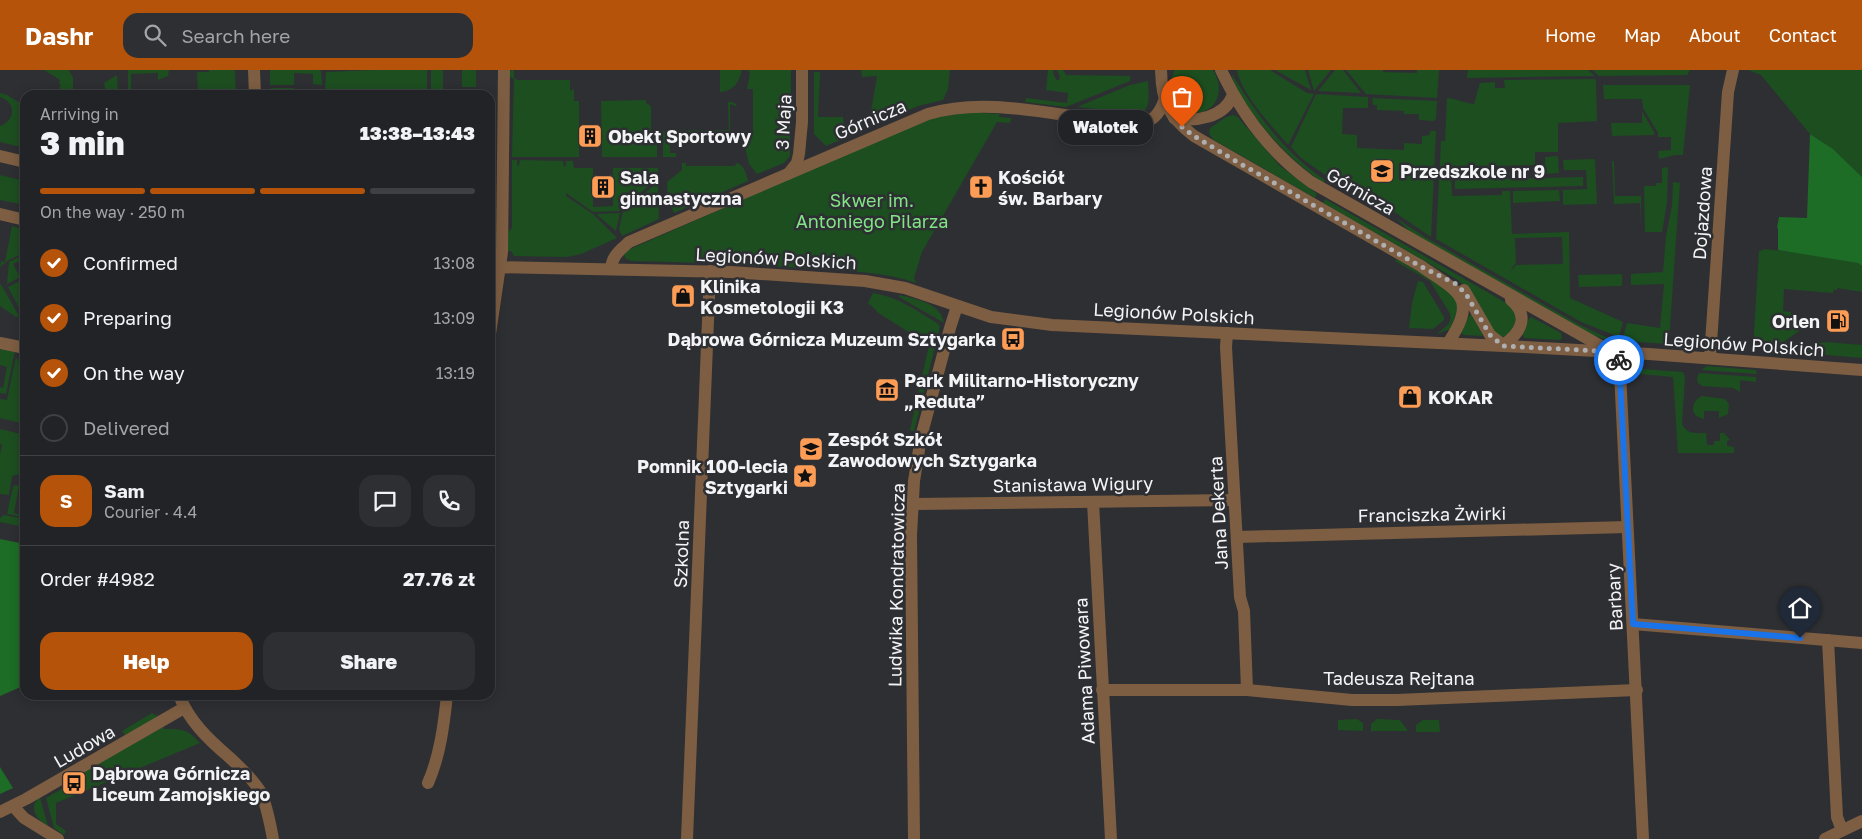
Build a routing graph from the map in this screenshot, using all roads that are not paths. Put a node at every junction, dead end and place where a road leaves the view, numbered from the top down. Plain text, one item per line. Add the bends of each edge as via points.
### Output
1 (254, 70) edge
2 (504, 70) edge
3 (802, 70) edge
4 (1161, 70) edge
5 (1221, 70) edge
6 (1729, 70) edge
7 (255, 90) edge
8 (1233, 95) junction
9 (1164, 101) junction
10 (1174, 118) junction
11 (0, 156) edge
12 (20, 161) edge
13 (789, 173) junction
14 (0, 214) edge
15 (20, 219) edge
16 (495, 265) edge
17 (1420, 266) junction
18 (495, 267) edge
19 (611, 269) junction
20 (710, 271) junction
21 (1496, 288) junction
22 (957, 306) junction
23 (1227, 333) junction
24 (1448, 343) junction
25 (0, 344) edge
26 (1503, 346) junction
27 (20, 347) edge
28 (1615, 352) junction
29 (1710, 358) junction
30 (1862, 370) edge
31 (1234, 500) junction
32 (1093, 502) junction
33 (913, 504) junction
34 (1627, 527) junction
35 (1237, 537) junction
36 (1633, 624) junction
37 (1828, 640) junction
38 (1862, 643) edge
39 (1102, 690) junction
40 (1248, 690) junction
41 (1637, 690) junction
42 (181, 700) edge
43 (446, 700) edge
44 (184, 708) junction
45 (428, 783) dead end
46 (13, 806) junction
47 (0, 812) edge
48 (1862, 821) edge
49 (1842, 830) junction
50 (56, 839) edge
51 (273, 839) edge
52 (687, 839) edge
53 (914, 839) edge
54 (1111, 839) edge
55 (1644, 839) edge
56 (1825, 839) edge

1 - 7 street
2 - 16 street via 502,252
3 - 13 street, 3 Maja via 799,154
4 - 9 street
5 - 8 street, Górnicza
6 - 29 street, Dojazdowa
8 - 10 street via 1226,106 1210,116
8 - 21 street, Górnicza via 1269,145 1298,173
9 - 10 street, Górnicza
9 - 13 street, Górnicza via 1155,117 1136,124 985,107 944,109 920,116
10 - 17 street, Górnicza via 1194,136
11 - 12 street
13 - 19 street, Górnicza via 629,242 614,256
14 - 15 street
17 - 24 street, Górnicza via 1455,291 1463,303 1461,323
17 - 26 street, Górnicza via 1463,290 1490,335
18 - 19 street, Legionów Polskich
19 - 20 street, Legionów Polskich
20 - 22 street, Legionów Polskich via 880,283
20 - 52 street, Szkolna
21 - 26 street, Górnicza via 1518,306 1522,319 1516,335
21 - 28 street, Górnicza
22 - 23 street, Legionów Polskich via 991,318 1036,324
22 - 33 street, Ludwika Kondratowicza via 921,437
23 - 24 street, Legionów Polskich
23 - 31 street, Jana Dekerta
24 - 26 street, Legionów Polskich
25 - 27 street
26 - 28 street, Legionów Polskich
28 - 29 street, Legionów Polskich
28 - 34 street, Barbary
29 - 30 street, Legionów Polskich
31 - 32 street, Stanisława Wigury
31 - 35 street, Jana Dekerta
32 - 33 street, Stanisława Wigury
32 - 39 street, Adama Piwowara
33 - 53 street, Ludwika Kondratowicza
34 - 35 street, Franciszka Żwirki
34 - 36 street, Barbary
35 - 40 street, Jana Dekerta
36 - 37 street
36 - 41 street, Barbary
37 - 38 street
37 - 49 street via 1838,817
39 - 40 street, Tadeusza Rejtana
39 - 54 street, Adama Piwowara
40 - 41 street, Tadeusza Rejtana via 1352,700
41 - 55 street, Barbary
42 - 44 street
43 - 45 street via 434,770
44 - 46 street, Ludowa
44 - 51 street via 198,728 256,785
46 - 47 street, Ludowa
46 - 50 street via 24,818
48 - 49 street
49 - 56 street

